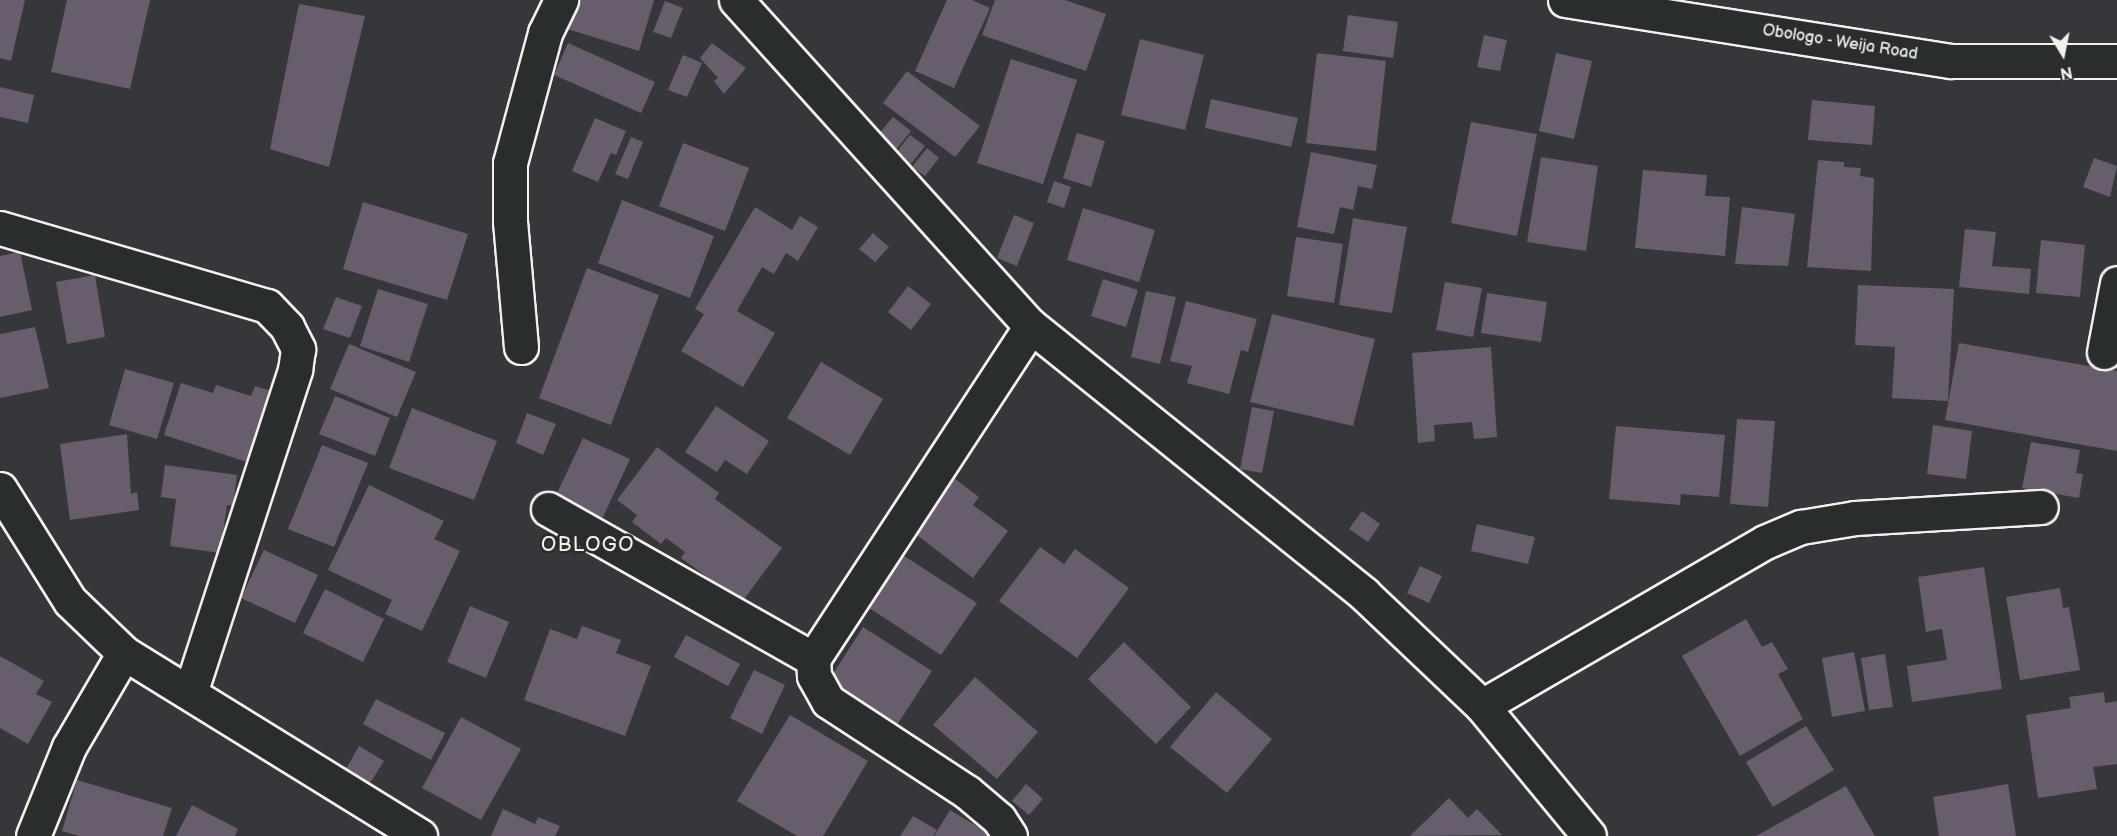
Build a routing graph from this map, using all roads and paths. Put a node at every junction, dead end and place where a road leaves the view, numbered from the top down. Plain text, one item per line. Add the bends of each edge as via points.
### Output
1 (561, 0) edge
2 (736, 0) edge
3 (1565, 0) edge
4 (2117, 61) edge
5 (0, 228) edge
6 (2117, 283) edge
7 (1031, 326) junction
8 (521, 347) dead end
9 (2104, 352) dead end
10 (0, 489) edge
11 (2041, 507) dead end
12 (548, 510) dead end
13 (124, 653) junction
14 (813, 659) junction
15 (190, 691) junction
16 (1482, 706) junction
17 (33, 836) edge
18 (420, 836) edge
19 (1010, 836) edge
20 (1589, 836) edge

1 - 8 street via 545,33 510,163 510,221
2 - 7 street
3 - 4 street, Obologo - Weija Road via 1951,61
5 - 15 street via 267,306 287,327 297,350 295,370
6 - 9 street
7 - 14 street
7 - 16 street via 1365,594
10 - 13 street via 70,601
11 - 16 street via 1855,518 1801,527 1765,542
12 - 14 street
13 - 15 street
13 - 17 street via 69,747
14 - 19 street via 813,676 828,701 967,792 999,819
15 - 18 street
16 - 20 street

